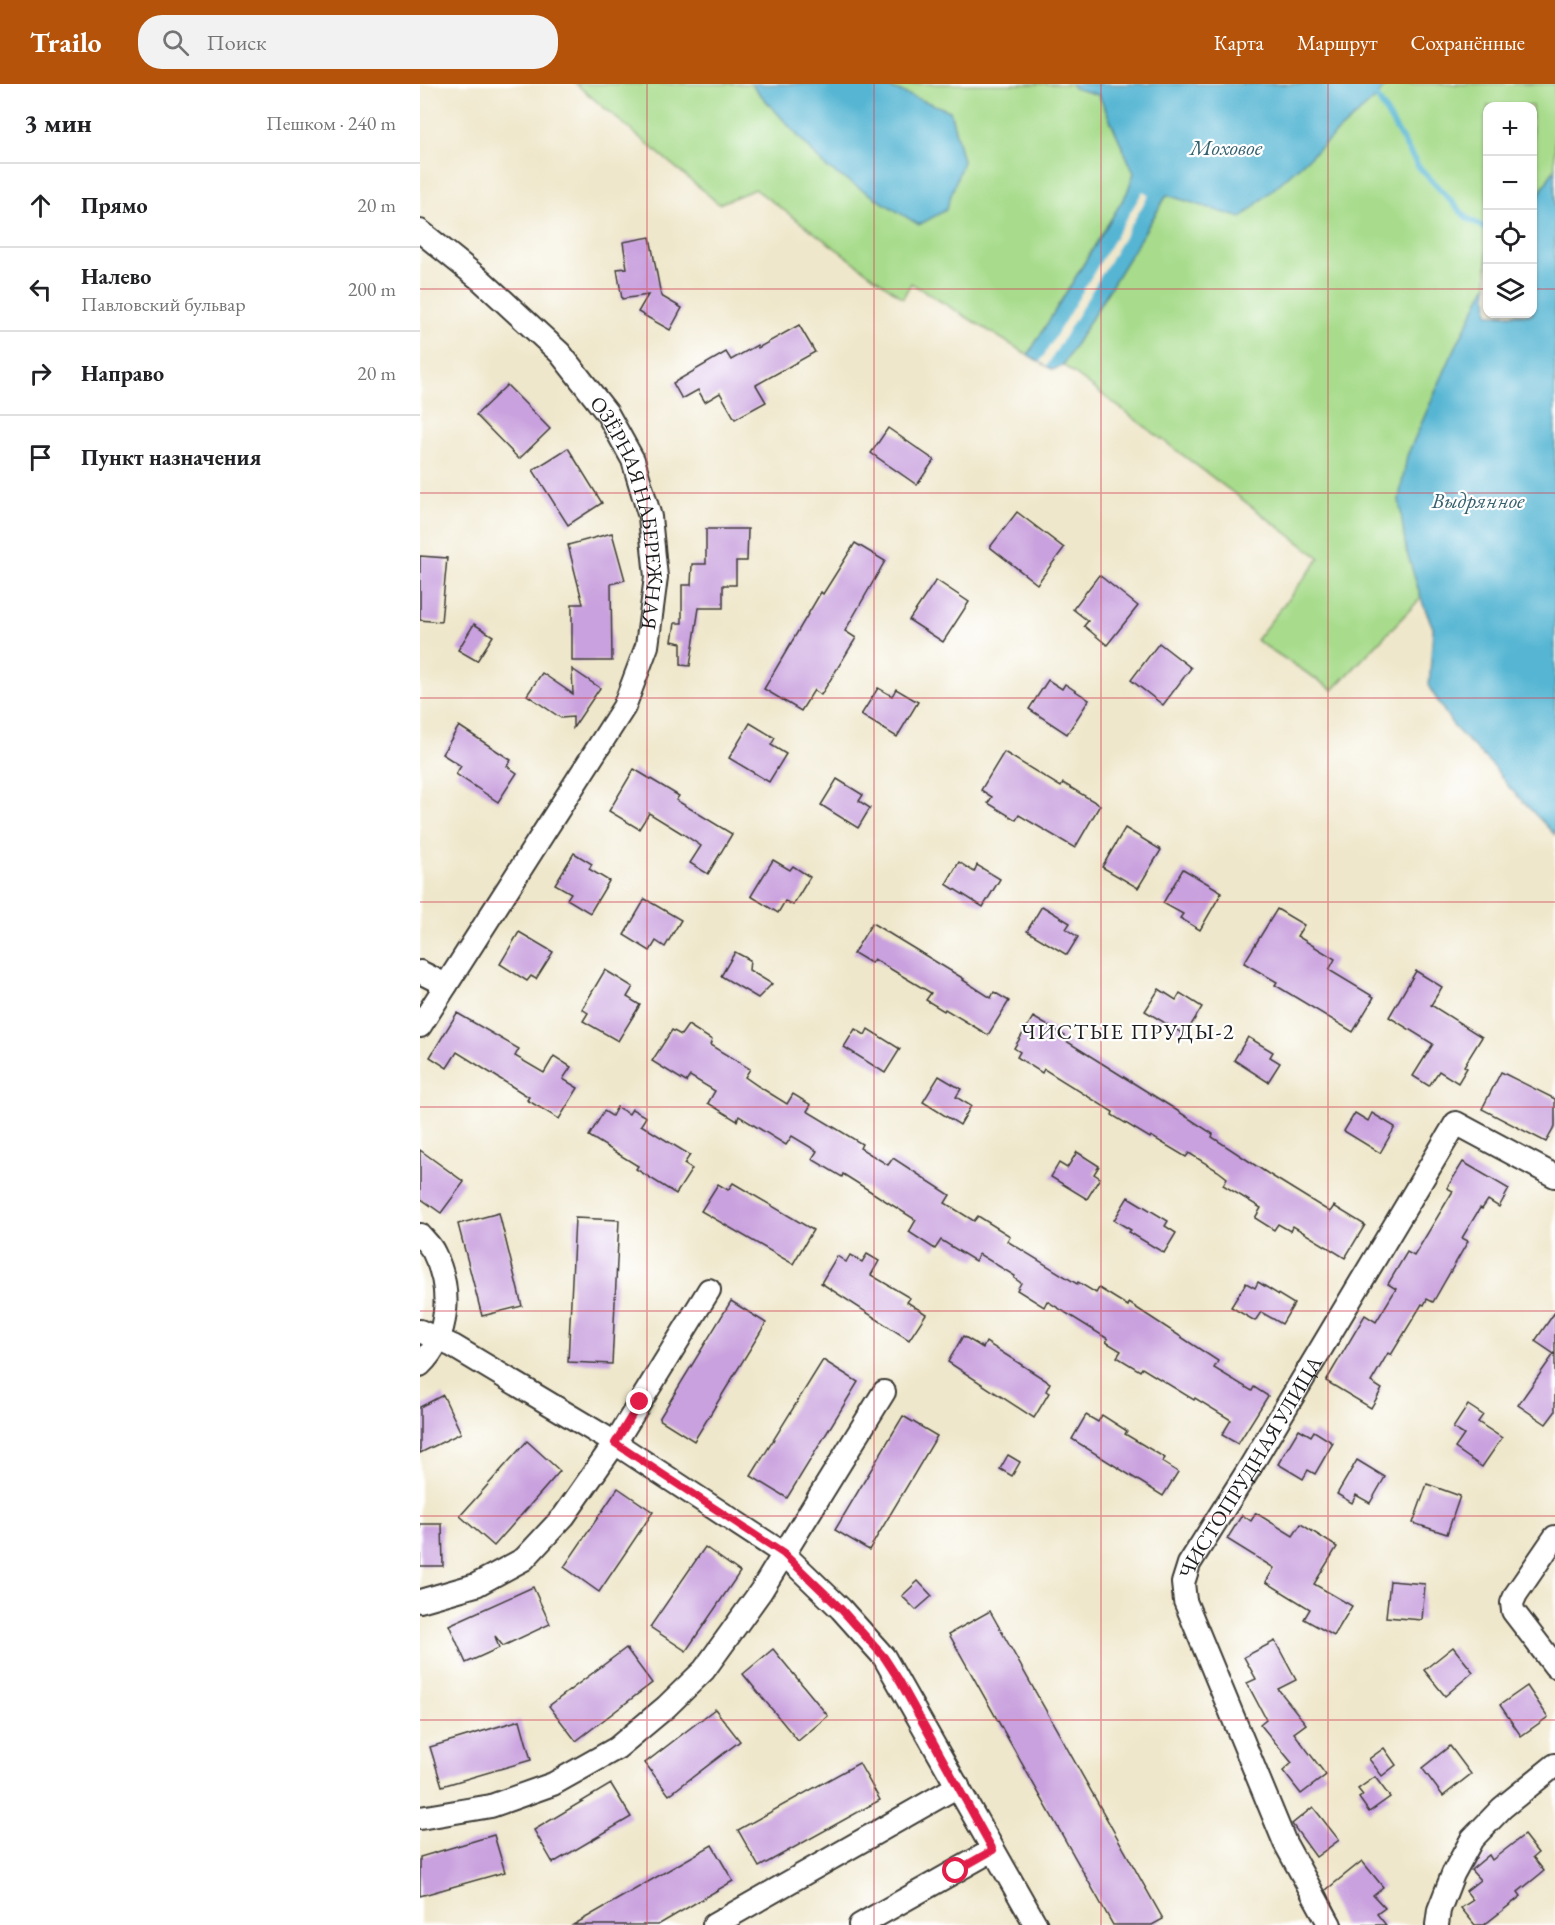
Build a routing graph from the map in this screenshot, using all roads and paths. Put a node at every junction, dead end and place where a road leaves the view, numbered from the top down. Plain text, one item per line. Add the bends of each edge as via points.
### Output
1 (420, 231) edge
2 (420, 972) edge
3 (446, 985) junction
4 (420, 1026) edge
5 (1555, 1176) edge
6 (420, 1235) edge
7 (710, 1290) dead end
8 (429, 1335) edge
9 (420, 1365) edge
10 (884, 1392) dead end
11 (615, 1443) junction
12 (1555, 1537) edge
13 (784, 1554) junction
14 (420, 1601) edge
15 (1555, 1666) edge
16 (1555, 1765) edge
17 (958, 1786) junction
18 (420, 1818) edge
19 (993, 1850) junction
20 (714, 1925) edge
21 (860, 1925) edge
22 (1036, 1925) edge
23 (1330, 1925) edge
24 (1437, 1925) edge

1 - 3 street, ОЗЁРНАЯ НАБЕРЕЖНАЯ via 482,281 560,353 607,413 633,460 650,517 656,577 646,646 624,707
2 - 3 street
3 - 4 street, ОЗЁРНАЯ НАБЕРЕЖНАЯ
5 - 23 street, ЧИСТОПРУДНАЯ УЛИЦА via 1456,1123 1189,1564 1183,1582 1185,1600 1285,1843
6 - 8 street via 433,1251 444,1279 446,1309
7 - 11 street
8 - 9 street via 426,1359
8 - 11 street
10 - 13 street
11 - 13 street
11 - 14 street via 564,1515 524,1559 476,1585
12 - 15 street via 1512,1603 1513,1611
13 - 17 street via 884,1657
13 - 18 street via 704,1670 617,1748 543,1788 491,1806
16 - 24 street via 1502,1808 1472,1839 1453,1874
17 - 19 street
17 - 20 street
19 - 21 street
19 - 22 street

